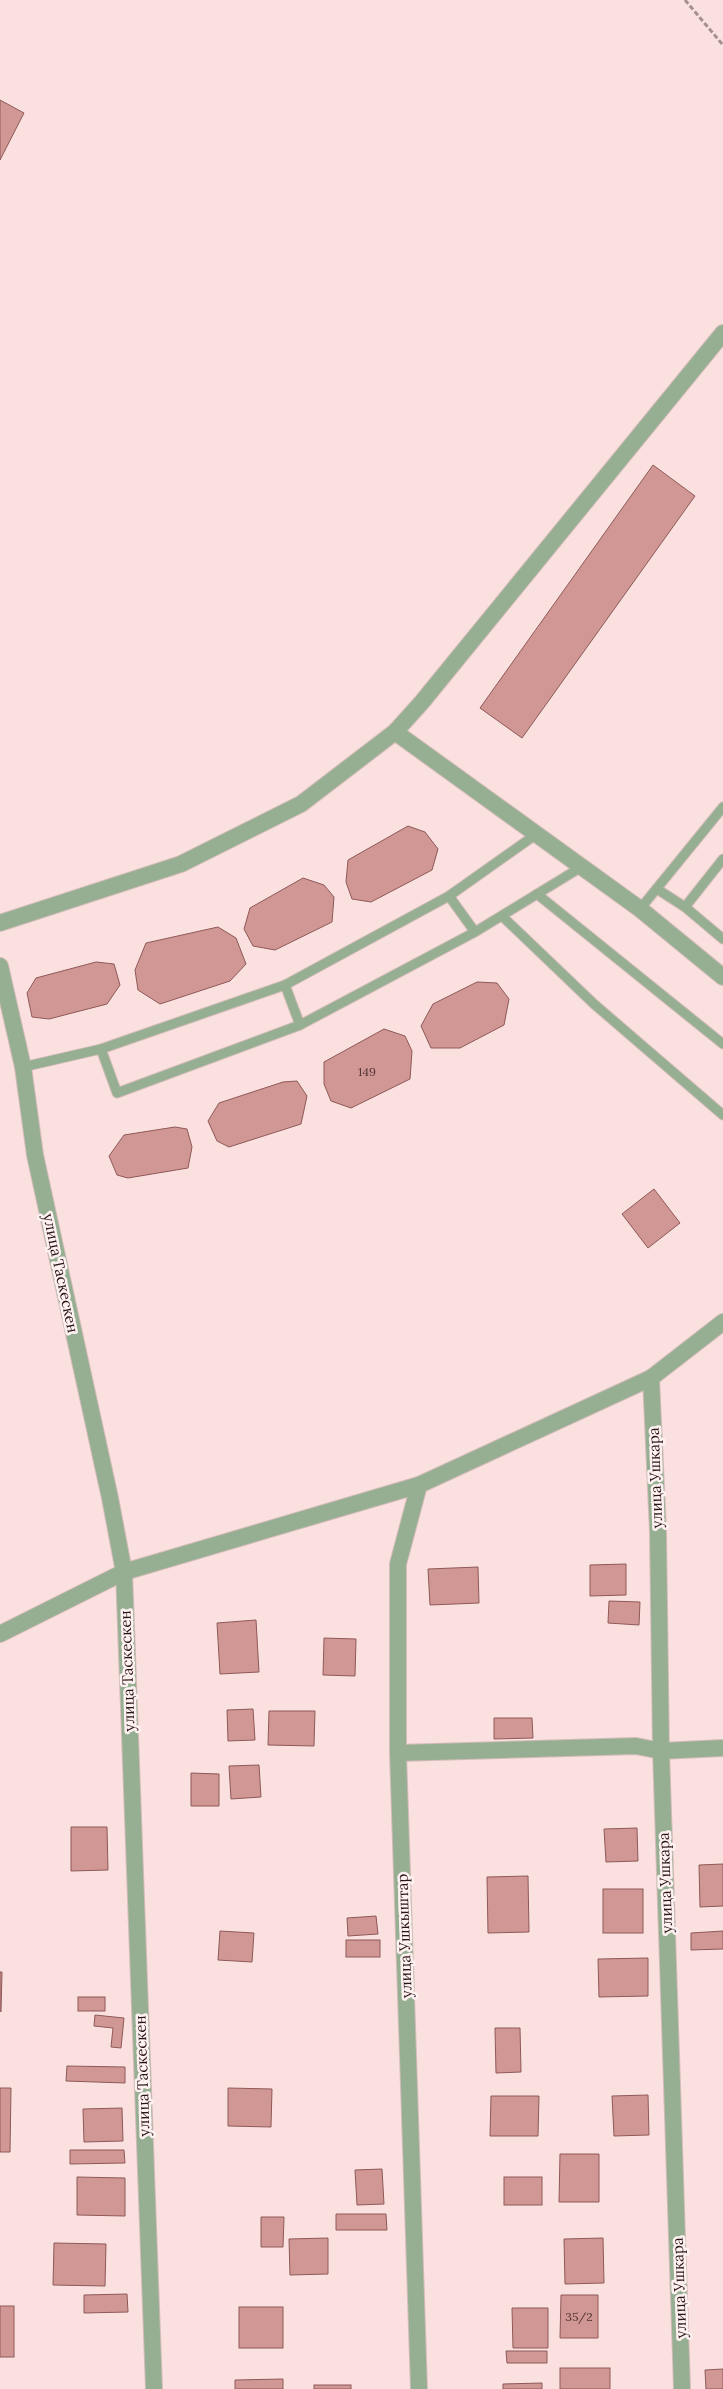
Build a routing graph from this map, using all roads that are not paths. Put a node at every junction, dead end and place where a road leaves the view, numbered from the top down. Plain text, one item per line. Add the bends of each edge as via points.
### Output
1 (723, 333) edge
2 (395, 732) junction
3 (723, 807) edge
4 (538, 833) junction
5 (723, 859) edge
6 (583, 866) junction
7 (719, 870) edge
8 (658, 889) junction
9 (538, 894) junction
10 (449, 896) junction
11 (685, 907) junction
12 (640, 909) junction
13 (502, 916) junction
14 (0, 923) edge
15 (475, 932) junction
16 (723, 938) edge
17 (0, 966) edge
18 (723, 977) edge
19 (285, 985) junction
20 (300, 1025) junction
21 (723, 1044) edge
22 (101, 1049) junction
23 (23, 1068) junction
24 (723, 1115) edge
25 (723, 1322) edge
26 (651, 1378) junction
27 (419, 1485) junction
28 (124, 1572) junction
29 (0, 1634) edge
30 (723, 1748) edge
31 (661, 1751) junction
32 (398, 1752) junction
33 (154, 2389) edge
34 (418, 2389) edge
35 (682, 2389) edge

1 - 2 street
2 - 4 street
2 - 14 street via 302,804 181,864
3 - 8 lane
4 - 6 street
4 - 10 lane
5 - 7 lane
6 - 9 lane
6 - 12 street
7 - 11 lane
8 - 11 lane
8 - 12 lane
9 - 13 lane
9 - 21 lane
10 - 15 lane
10 - 19 lane
11 - 16 lane
12 - 18 street
13 - 15 lane
13 - 24 lane via 594,1004
15 - 20 lane
17 - 23 street, улица Таскескен
19 - 20 lane
19 - 22 lane
20 - 22 lane via 117,1093
22 - 23 lane
23 - 28 street, улица Таскескен via 35,1155
25 - 26 street
26 - 27 street
26 - 31 street, улица Ушкара via 658,1532
27 - 28 street
27 - 32 street, улица Ушкыштар via 398,1564
28 - 29 street
28 - 33 street, улица Таскескен
30 - 31 street
31 - 32 street via 636,1746
31 - 35 street, улица Ушкара
32 - 34 street, улица Ушкыштар

